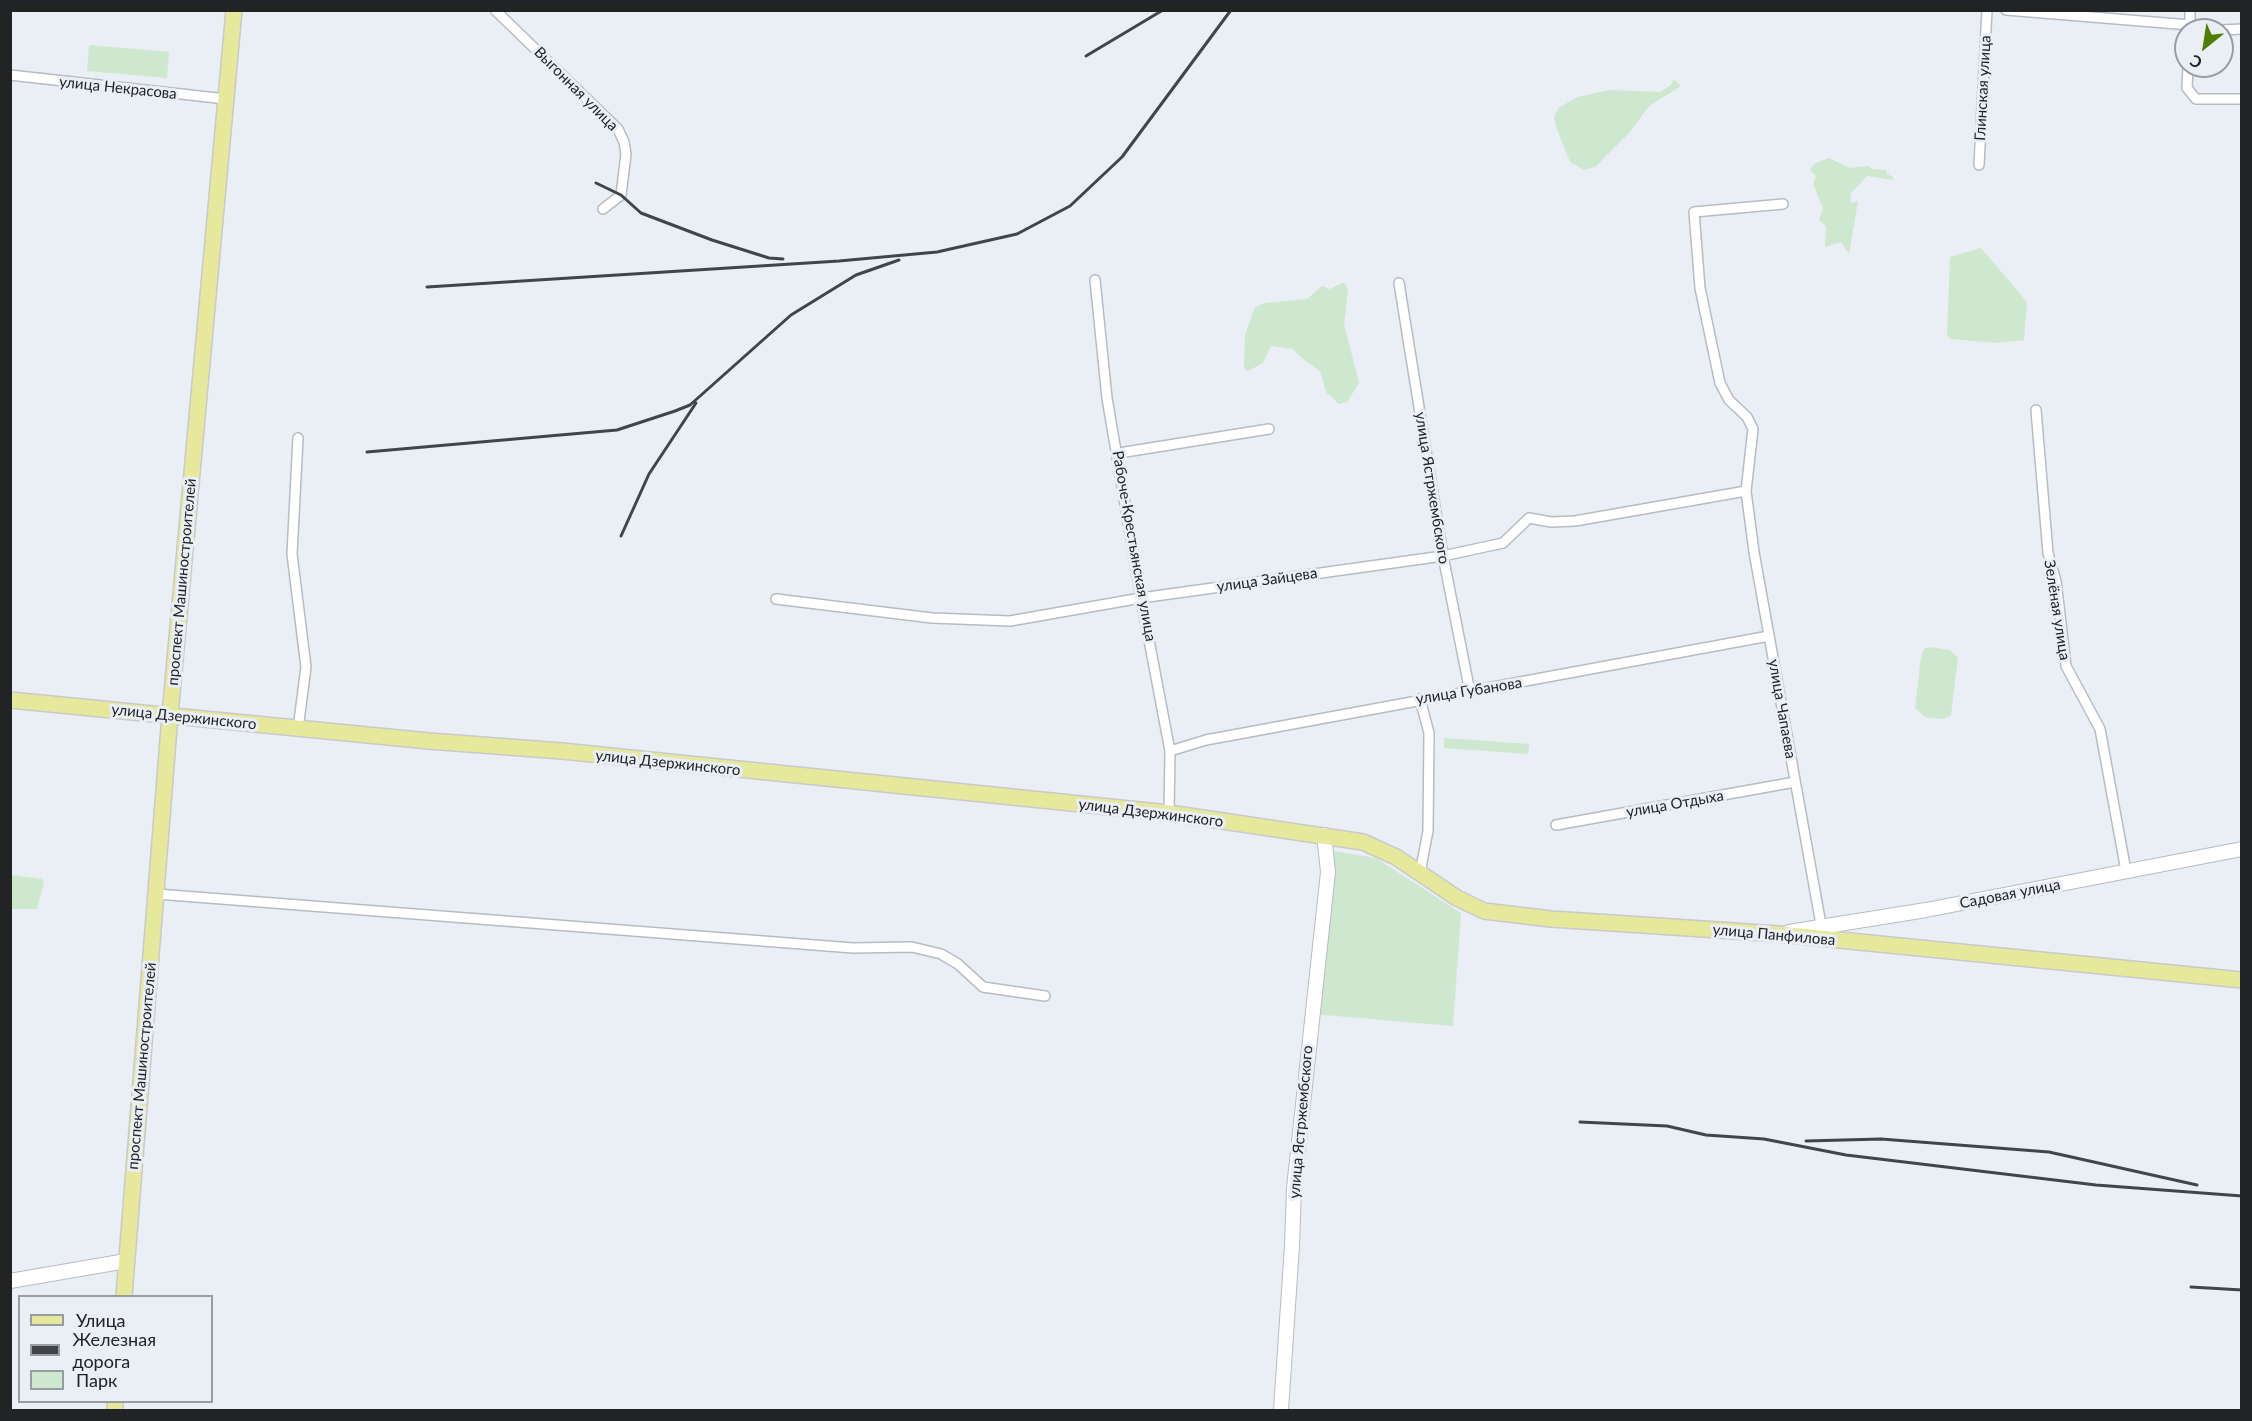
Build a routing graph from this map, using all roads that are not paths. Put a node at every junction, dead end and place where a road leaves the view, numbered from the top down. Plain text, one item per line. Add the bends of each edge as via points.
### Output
1 (234, 10) edge
2 (495, 10) edge
3 (1987, 10) edge
4 (2006, 10) edge
5 (2174, 26) edge
6 (10, 75) edge
7 (2187, 78) edge
8 (226, 99) junction
9 (2241, 99) edge
10 (1979, 165) dead end
11 (1783, 204) dead end
12 (603, 209) dead end
13 (1095, 280) dead end
14 (1399, 283) dead end
15 (2036, 410) dead end
16 (1269, 429) dead end
17 (298, 438) dead end
18 (1119, 453) junction
19 (1746, 491) junction
20 (1443, 556) junction
21 (1141, 598) junction
22 (776, 599) dead end
23 (1769, 636) junction
24 (1470, 692) junction
25 (1420, 699) junction
26 (10, 700) edge
27 (170, 715) junction
28 (298, 729) junction
29 (1170, 751) junction
30 (1795, 783) junction
31 (1169, 813) junction
32 (1556, 825) dead end
33 (1324, 835) junction
34 (2241, 849) edge
35 (2126, 871) junction
36 (1420, 873) junction
37 (156, 894) junction
38 (1822, 932) junction
39 (2241, 980) edge
40 (1045, 996) dead end
41 (126, 1261) junction
42 (10, 1281) edge
43 (123, 1295) edge
44 (1281, 1410) edge

1 - 8 main road, проспект Машиностроителей
2 - 12 street, Выгонная улица via 618,129 626,154 621,195
3 - 10 street, Глинская улица
4 - 5 street
6 - 8 street, улица Некрасова
7 - 9 street via 2187,88 2196,99
8 - 27 main road, проспект Машиностроителей
11 - 19 street, улица Чапаева via 1694,212 1700,288 1720,383 1754,429
13 - 18 street, Рабоче-Крестьянская улица via 1107,398
14 - 20 street, улица Ястржембского
15 - 35 street, Зелёная улица via 2048,553 2056,581 2066,666 2100,729
16 - 18 street
17 - 28 street via 292,554 306,667
18 - 21 street, Рабоче-Крестьянская улица
19 - 20 street, улица Зайцева via 1575,521 1529,518 1503,543
19 - 23 street, улица Чапаева
20 - 21 street, улица Зайцева
20 - 24 street, улица Ястржембского
21 - 22 street, улица Зайцева via 989,622
21 - 29 street, Рабоче-Крестьянская улица
23 - 24 street, улица Губанова
23 - 30 street, улица Чапаева
24 - 25 street, улица Губанова
25 - 29 street, улица Губанова via 1206,740
25 - 36 street via 1429,733 1428,831
26 - 27 main road, улица Дзержинского
27 - 28 main road, улица Дзержинского
27 - 37 main road, проспект Машиностроителей
28 - 31 main road, улица Дзержинского via 562,751
29 - 31 street, Рабоче-Крестьянская улица
30 - 32 street, улица Отдыха
30 - 38 street, улица Чапаева
31 - 33 main road, улица Дзержинского
33 - 36 main road, улица Панфилова via 1381,849
33 - 44 main road, улица Ястржембского via 1328,872 1294,1188
34 - 35 main road, Садовая улица
35 - 38 main road, Садовая улица
36 - 38 main road, улица Панфилова via 1457,898 1484,910 1551,919 1779,934
37 - 40 street via 853,948 912,948 941,954 983,987
37 - 41 main road, проспект Машиностроителей
38 - 39 main road, улица Панфилова
41 - 42 main road
41 - 43 main road, проспект Машиностроителей

